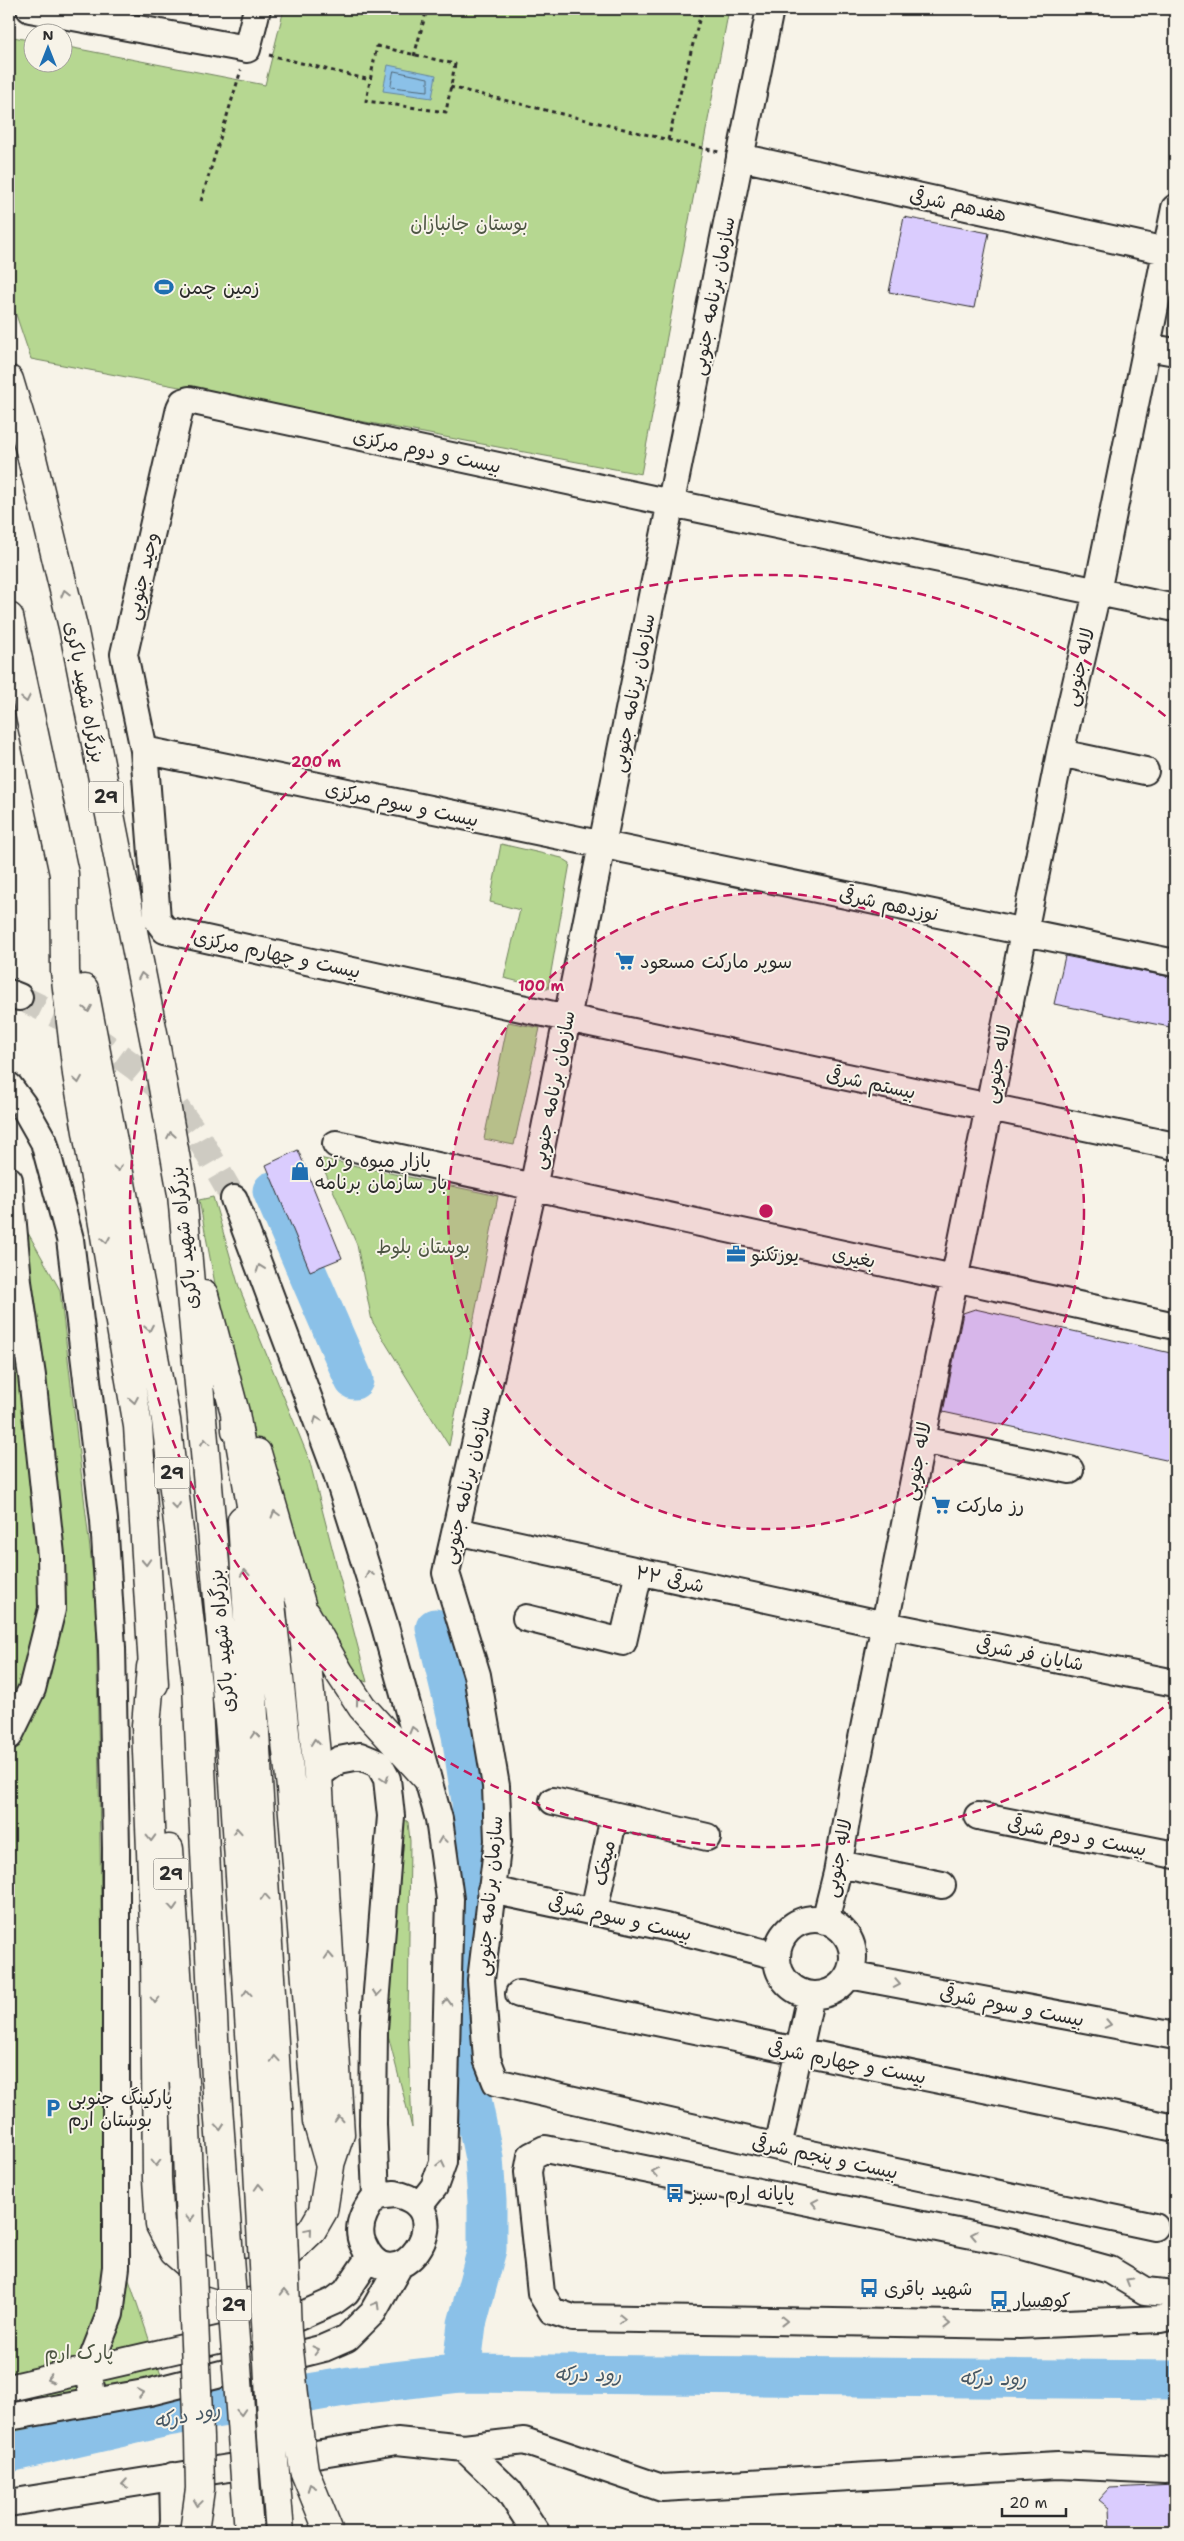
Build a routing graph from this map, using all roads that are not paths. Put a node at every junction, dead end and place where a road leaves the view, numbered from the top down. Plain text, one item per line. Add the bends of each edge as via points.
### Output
1 (30, 9) edge
2 (257, 9) edge
3 (770, 9) edge
4 (740, 157) junction
5 (1175, 208) edge
6 (1171, 252) edge
7 (1147, 346) junction
8 (1175, 352) edge
9 (9, 380) edge
10 (183, 402) joint
11 (671, 503) junction
12 (1097, 592) junction
13 (1175, 608) edge
14 (9, 617) edge
15 (144, 750) junction
16 (1060, 753) junction
17 (1145, 771) dead end
18 (602, 845) junction
19 (64, 874) junction
20 (1024, 932) junction
21 (1175, 963) edge
22 (567, 1018) junction
23 (9, 1086) edge
24 (988, 1107) junction
25 (336, 1144) dead end
26 (1175, 1146) edge
27 (9, 1180) edge
28 (533, 1188) junction
29 (234, 1199) tunnel mouth
30 (184, 1218) junction
31 (14, 1273) edge
32 (954, 1278) junction
33 (1175, 1326) edge
34 (235, 1412) junction
35 (922, 1440) junction
36 (1070, 1470) dead end
37 (456, 1532) junction
38 (639, 1572) junction
39 (301, 1604) junction
40 (526, 1618) dead end
41 (884, 1625) junction
42 (151, 1667) junction
43 (1175, 1683) edge
44 (9, 1736) edge
45 (318, 1775) junction
46 (426, 1777) junction
47 (552, 1801) dead end
48 (614, 1816) junction
49 (978, 1816) dead end
50 (707, 1837) dead end
51 (1175, 1856) edge
52 (838, 1864) junction
53 (942, 1885) dead end
54 (491, 1890) junction
55 (594, 1911) junction
56 (825, 1921) junction
57 (777, 1956) junction
58 (849, 1975) junction
59 (519, 1994) dead end
60 (811, 1995) junction
61 (1175, 2036) edge
62 (798, 2053) junction
63 (496, 2082) joint
64 (266, 2110) junction
65 (1175, 2128) edge
66 (778, 2147) junction
67 (330, 2166) junction
68 (376, 2196) junction
69 (419, 2206) junction
70 (1155, 2227) dead end
71 (369, 2258) junction
72 (398, 2266) junction
73 (1175, 2294) edge
74 (1175, 2316) edge
75 (88, 2370) junction
76 (9, 2388) edge
77 (93, 2401) junction
78 (9, 2417) edge
79 (464, 2448) junction
80 (1165, 2470) dead end
81 (173, 2476) junction
82 (9, 2503) edge
83 (172, 2532) edge
84 (194, 2532) edge
85 (249, 2532) edge
86 (280, 2532) edge
87 (329, 2532) edge
88 (536, 2532) edge

1 - 2 street via 247,50
3 - 4 street, سازمان برنامه جنوبی
4 - 6 street, هفدهم شرقی
4 - 11 street, سازمان برنامه جنوبی
5 - 6 street, لاله جنوبی
6 - 7 street, لاله جنوبی
7 - 8 street
7 - 12 street, لاله جنوبی
30 -> 9 highway, بزرگراه شهید باکری / 29 via 156,1048 73,627 30,450
10 - 11 street, بیست و دوم مرکزی via 189,400
10 - 15 street, وحید جنوبی via 124,654
11 - 12 street, بیست و دوم مرکزی
11 - 18 street, سازمان برنامه جنوبی
12 - 13 street, بیست و دوم مرکزی
12 - 16 street, لاله جنوبی
14 -> 19 highway, 29
15 - 18 street, بیست و سوم مرکزی
15 - 22 street, بیست و چهارم مرکزی via 157,919 165,930
16 - 17 street
16 - 20 street, لاله جنوبی
18 - 20 street, نوزدهم شرقی
18 - 22 street, سازمان برنامه جنوبی
19 -> 42 highway, 29 via 65,971 77,1074 138,1426
19 -> 85 highway, 29, bridge via 166,1420 197,1685 216,2079
20 - 21 street, نوزدهم شرقی
20 - 24 street, لاله جنوبی
22 - 24 street, بیستم شرقی
22 - 28 street, سازمان برنامه جنوبی
23 - 75 street via 44,1142 70,1239 106,1549 112,1648 116,1848 116,2267 110,2314
24 - 26 street, بیستم شرقی
24 - 32 street, لاله جنوبی
25 - 28 street, بغیری
27 - 31 street
28 - 32 street, بغیری
28 - 37 street, سازمان برنامه جنوبی
46 -> 29 street via 384,1623 337,1474
30 - 34 highway, 29
64 -> 30 highway, بزرگراه شهید باکری / 29
31 - 44 street via 32,1376 50,1546 52,1609 32,1689
32 - 33 street, بغیری
32 - 35 street, لاله جنوبی
39 -> 34 highway via 258,1455
64 -> 34 highway, 29
34 - 67 highway via 255,1528 267,1567 291,1788 317,2121
35 - 36 street
35 - 41 street, لاله جنوبی
37 - 38 street, ۲۲ شرقی
37 - 54 street, سازمان برنامه جنوبی via 446,1573 477,1675 496,1786 498,1840
38 - 40 street via 623,1642
38 - 41 street, ۲۲ شرقی
45 -> 39 highway
46 -> 39 highway via 362,1707
41 - 43 street, شایان فر شرقی
41 - 52 street, لاله جنوبی
42 -> 67 highway via 146,1726 155,1951 160,2225 174,2252 188,2265 225,2276 260,2271 286,2256 312,2230 323,2211
42 -> 84 highway, 29, bridge via 163,1749 184,2082 199,2438 200,2489
67 -> 45 highway via 340,2134
45 -> 68 street via 339,1760 360,1756 379,1764 387,1779 391,1816 374,2029
69 -> 46 street via 434,2187 443,2162 450,1899 439,1819
47 - 48 street, میخک
48 - 50 street, میخک
48 - 55 street, میخک
49 - 51 street, بیست و دوم شرقی
52 - 53 street
52 - 56 street, لاله جنوبی
54 - 55 street, بیست و سوم شرقی
54 - 63 street, سازمان برنامه جنوبی via 481,1980 487,2059
55 - 57 street, بیست و سوم شرقی
56 - 57 street via 808,1920 792,1927 784,1935
56 - 58 street via 844,1932 850,1942 853,1953
57 - 60 street via 783,1978 800,1992
58 - 60 street via 833,1991
58 -> 61 street, بیست و سوم شرقی
59 - 62 street, بیست و چهارم شرقی
60 - 62 street
62 - 65 street, بیست و چهارم شرقی
62 - 66 street
63 - 66 street, بیست و پنجم شرقی
86 -> 64 highway, 29, bridge via 271,2427
87 -> 64 highway, 29, bridge via 304,2470
66 - 70 street, بیست و پنجم شرقی
68 - 69 street via 395,2194 408,2197
68 - 71 street via 365,2210 361,2224 362,2241
69 - 72 street via 424,2216 424,2242 414,2256
71 - 72 street via 383,2265
71 - 75 street via 346,2292 316,2310 248,2333
77 -> 72 street via 150,2392 324,2348 347,2338 373,2312
73 -> 74 street via 1145,2291 1110,2270 1012,2243 545,2149 531,2156 528,2172 541,2293 552,2310 573,2318 1019,2325
75 -> 76 street
75 - 77 street
77 - 78 street
79 - 80 street via 524,2441 662,2488 1058,2465
79 - 81 street via 397,2441
79 - 88 street via 509,2490
81 -> 82 street
81 - 83 street

